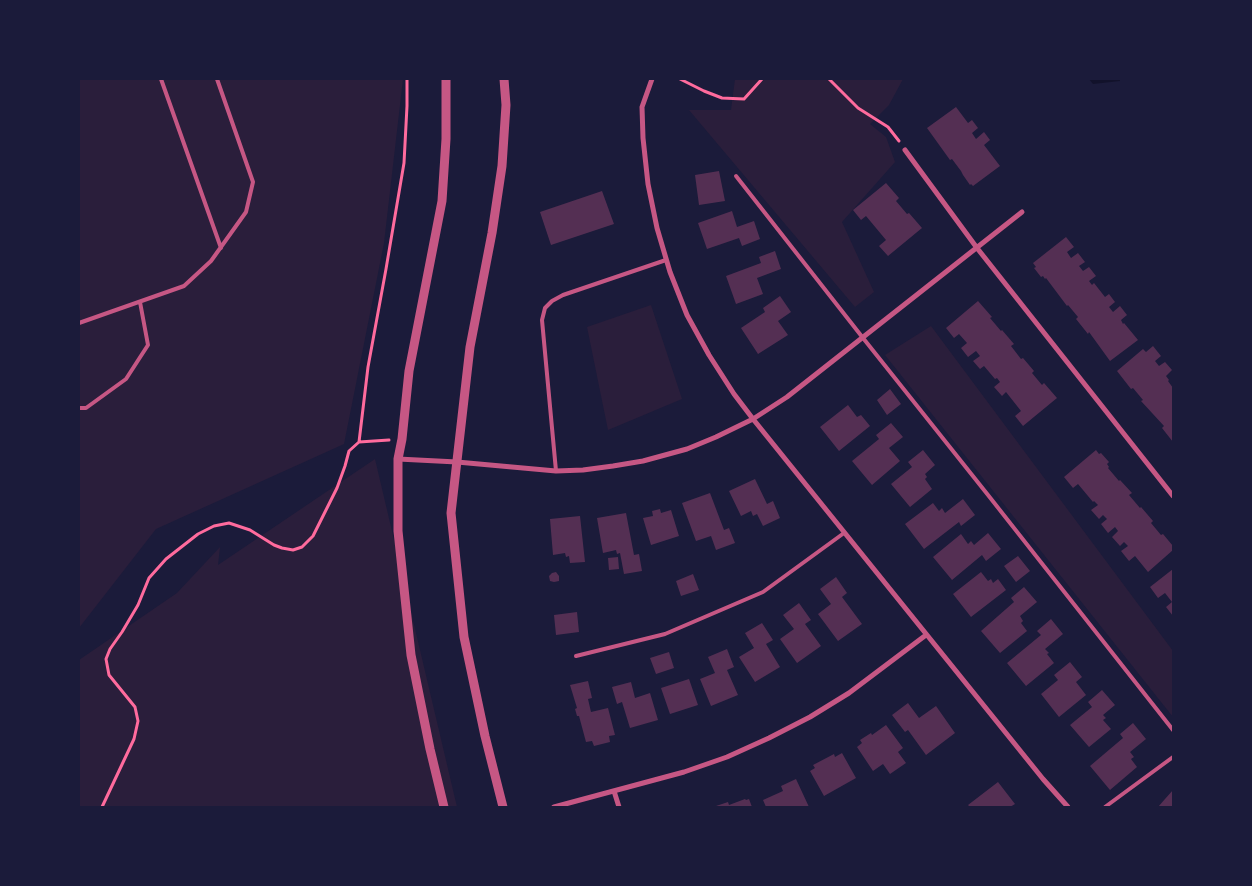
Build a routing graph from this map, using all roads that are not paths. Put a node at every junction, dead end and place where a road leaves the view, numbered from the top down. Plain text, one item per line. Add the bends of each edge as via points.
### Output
1 (161, 79) edge
2 (217, 79) edge
3 (446, 79) edge
4 (504, 79) edge
5 (652, 79) edge
6 (905, 150) road end
7 (736, 176) dead end
8 (1022, 212) dead end
9 (221, 248) junction
10 (977, 248) junction
11 (666, 260) junction
12 (140, 302) junction
13 (79, 323) edge
14 (863, 338) junction
15 (79, 408) edge
16 (753, 419) junction
17 (398, 459) junction
18 (457, 462) junction
19 (556, 471) junction
20 (1173, 496) edge
21 (844, 533) junction
22 (926, 635) junction
23 (576, 656) dead end
24 (1173, 730) edge
25 (1173, 757) edge
26 (614, 790) junction
27 (444, 807) edge
28 (503, 807) edge
29 (554, 807) edge
30 (619, 807) edge
31 (1068, 807) edge
32 (1105, 807) edge

1 - 9 lane
2 - 9 lane via 253,182 246,212
3 - 17 street via 442,201 410,371
4 - 18 street via 506,105 502,166 470,347
5 - 11 street via 642,107 643,138 648,184
6 - 10 street
7 - 14 lane
8 - 10 street
9 - 12 lane via 184,286
10 - 14 street
10 - 20 street
11 - 16 street via 687,315 709,355
11 - 19 lane via 563,295 545,308 542,320
12 - 13 lane
12 - 15 lane via 148,345 126,379 86,408
14 - 16 street
14 - 24 lane
16 - 19 street via 716,438 643,461
16 - 21 street
17 - 18 street
17 - 27 street via 398,531 411,655
18 - 19 street
18 - 28 street via 451,513 464,637
21 - 22 street
21 - 23 lane via 762,592 665,634
22 - 26 street via 849,693 769,738 684,772
22 - 31 street
25 - 32 lane
26 - 29 street
26 - 30 street

